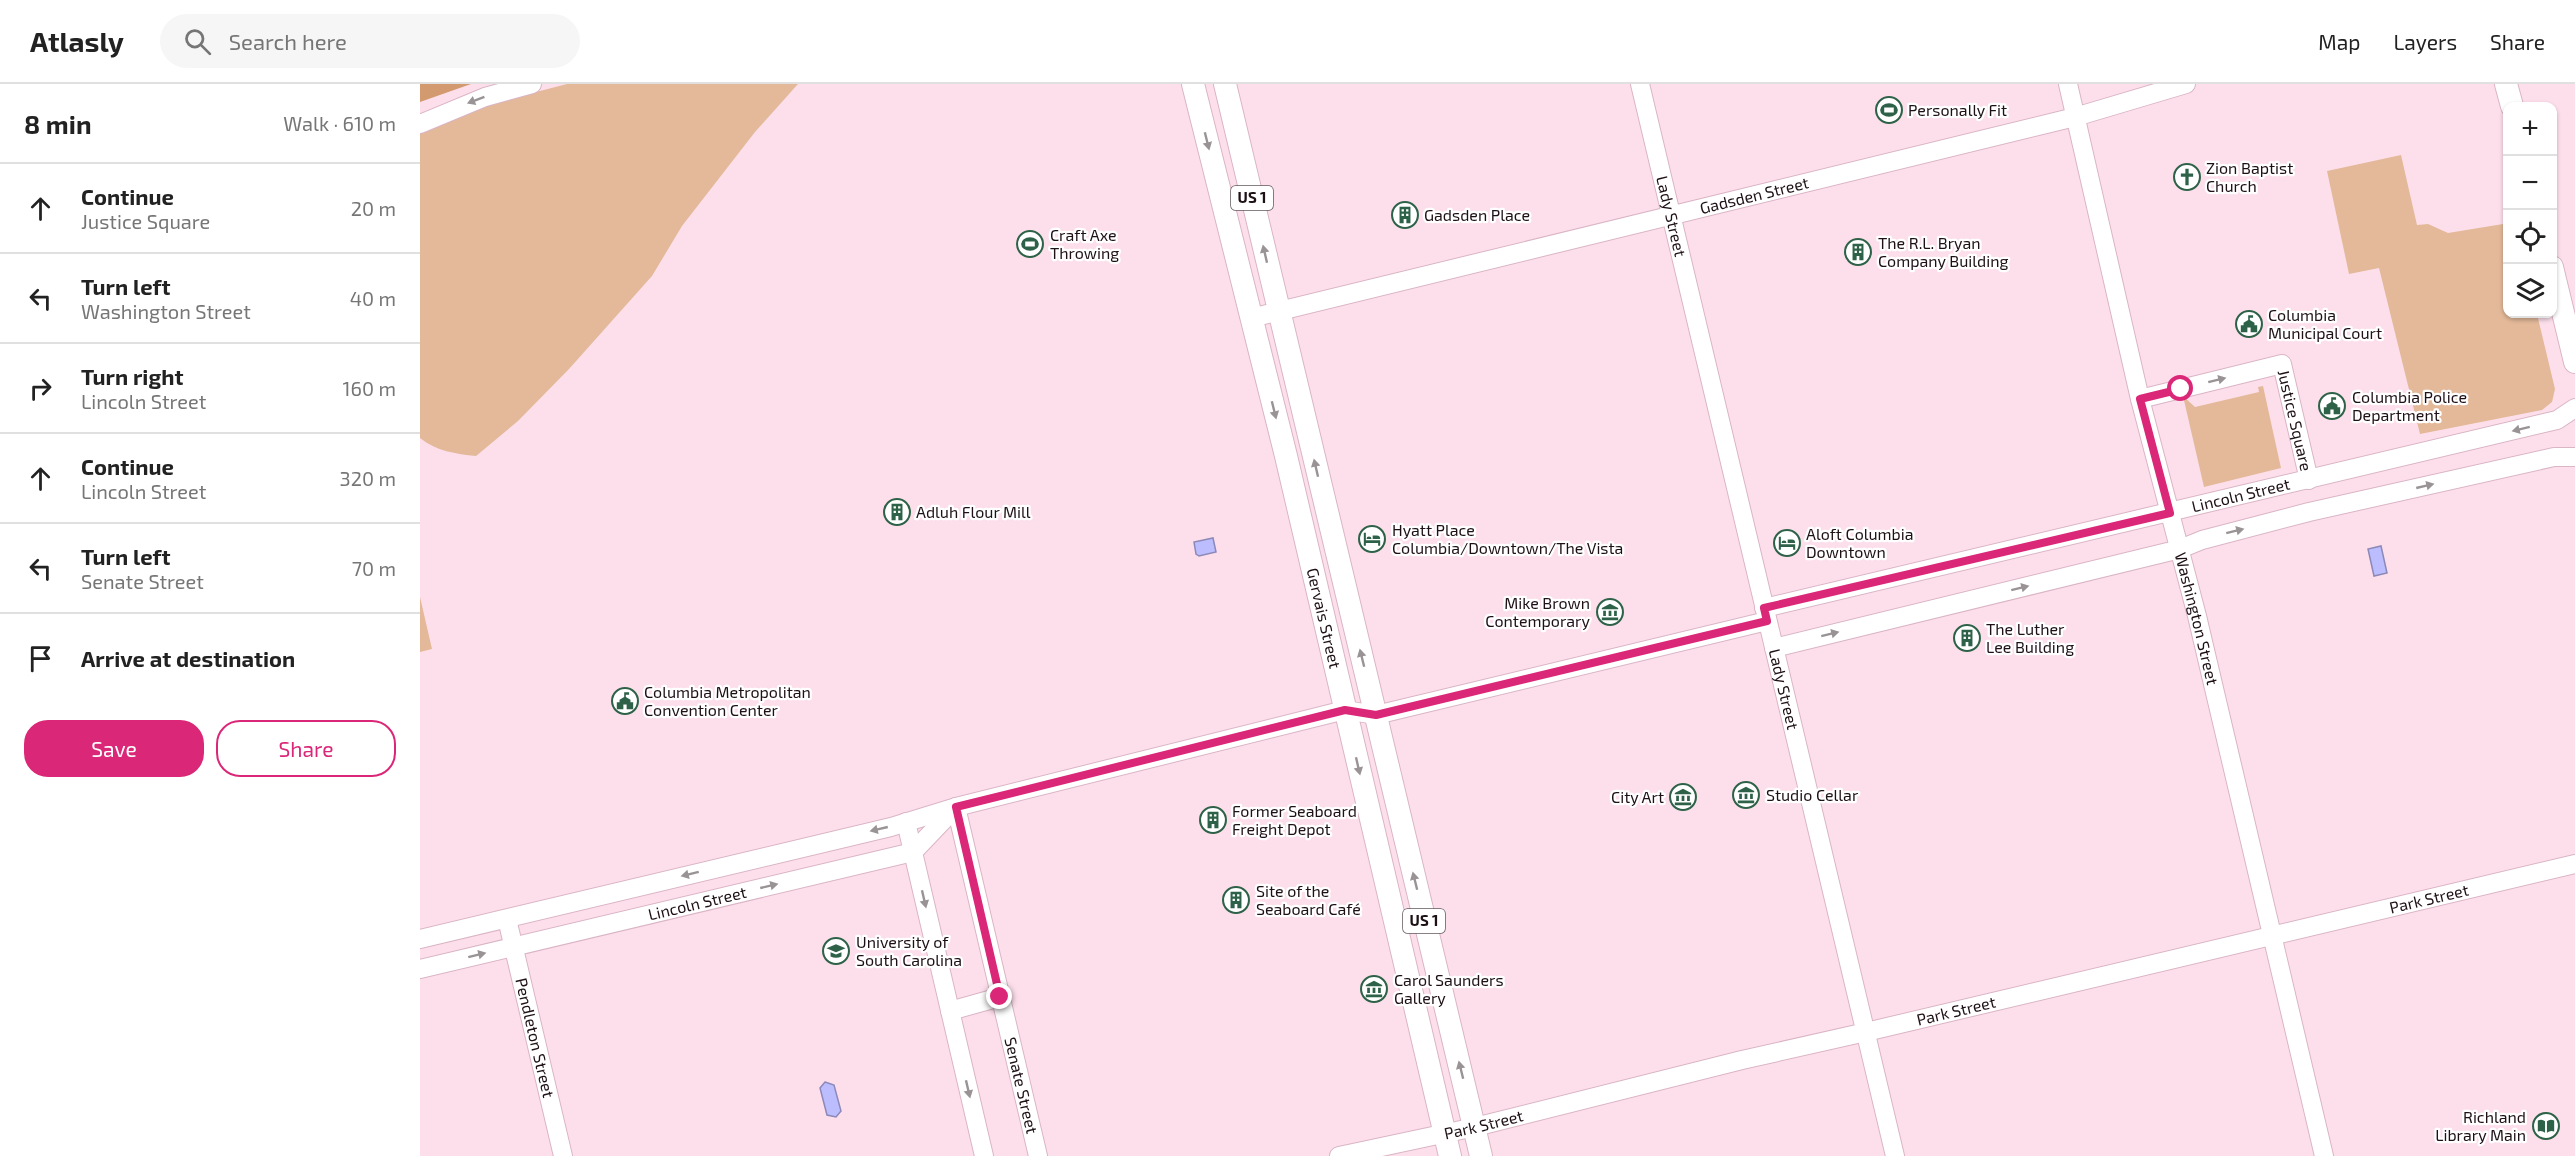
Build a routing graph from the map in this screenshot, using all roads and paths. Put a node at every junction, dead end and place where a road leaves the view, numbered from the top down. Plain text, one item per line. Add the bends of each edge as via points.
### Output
1 (532, 84) edge
2 (1193, 84) edge
3 (1225, 84) edge
4 (1640, 84) edge
5 (2068, 84) edge
6 (2186, 84) edge
7 (2506, 84) edge
8 (2511, 102) edge
9 (2075, 117) junction
10 (420, 124) edge
11 (1671, 216) junction
12 (2557, 284) edge
13 (1278, 311) junction
14 (1251, 318) junction
15 (2575, 362) edge
16 (2140, 399) junction
17 (2575, 408) edge
18 (2575, 457) edge
19 (2309, 480) junction
20 (2170, 513) junction
21 (2180, 549) junction
22 (1765, 615) junction
23 (1774, 648) junction
24 (1345, 710) junction
25 (1376, 715) junction
26 (956, 807) junction
27 (906, 822) junction
28 (913, 852) junction
29 (2575, 864) edge
30 (507, 919) junction
31 (2272, 936) junction
32 (420, 939) edge
33 (513, 946) junction
34 (420, 969) edge
35 (1000, 997) junction
36 (950, 1011) junction
37 (1866, 1032) junction
38 (1475, 1127) junction
39 (1444, 1132) junction
40 (563, 1156) edge
41 (984, 1156) edge
42 (1038, 1156) edge
43 (1339, 1156) edge
44 (1450, 1156) edge
45 (1481, 1156) edge
46 (1895, 1156) edge
47 (2324, 1156) edge

1 -> 10 street via 485,97
2 -> 14 main road, Gervais Street
13 -> 3 main road, Gervais Street / US 1
4 - 11 street, Lady Street
5 - 9 street, Washington Street
6 - 9 street, Gadsden Street
7 - 8 main road
9 - 11 street, Gadsden Street
9 - 16 street, Washington Street
11 - 13 street, Gadsden Street
11 - 22 street, Lady Street
12 - 15 main road
13 - 14 street, Gadsden Street
25 -> 13 main road, Gervais Street / US 1
14 -> 24 main road, Gervais Street
16 -> 19 street, Justice Square via 2282,364
16 - 20 street, Washington Street
17 -> 19 street, Lincoln Street via 2557,420
21 -> 18 street, Lincoln Street via 2309,512 2554,457
19 - 20 street, Lincoln Street
20 - 21 street, Washington Street
20 - 22 street, Lincoln Street
23 -> 21 street, Lincoln Street
21 - 31 street, Washington Street
22 - 23 street, Lady Street
22 - 25 street, Lincoln Street
23 - 37 street, Lady Street
24 - 25 street, Lincoln Street
24 - 26 street, Lincoln Street
24 -> 39 main road, Gervais Street
38 -> 25 main road, Gervais Street / US 1
26 - 27 street, Lincoln Street
26 - 28 street
26 - 35 street, Senate Street
27 - 28 street
27 -> 30 street, Lincoln Street
33 -> 28 street, Lincoln Street
28 -> 36 street
29 - 31 street, Park Street
30 - 32 street, Lincoln Street
30 - 33 street, Pendleton Street
31 - 37 street, Park Street
31 - 47 street, Washington Street
34 -> 33 street, Lincoln Street
33 - 40 street, Pendleton Street
35 - 36 street
35 - 42 street, Senate Street
36 -> 41 street
37 - 38 street, Park Street
37 - 46 street, Lady Street
38 - 39 street, Park Street
38 - 45 main road, Gervais Street / US 1
39 - 43 street, Park Street
39 - 44 main road, Gervais Street

